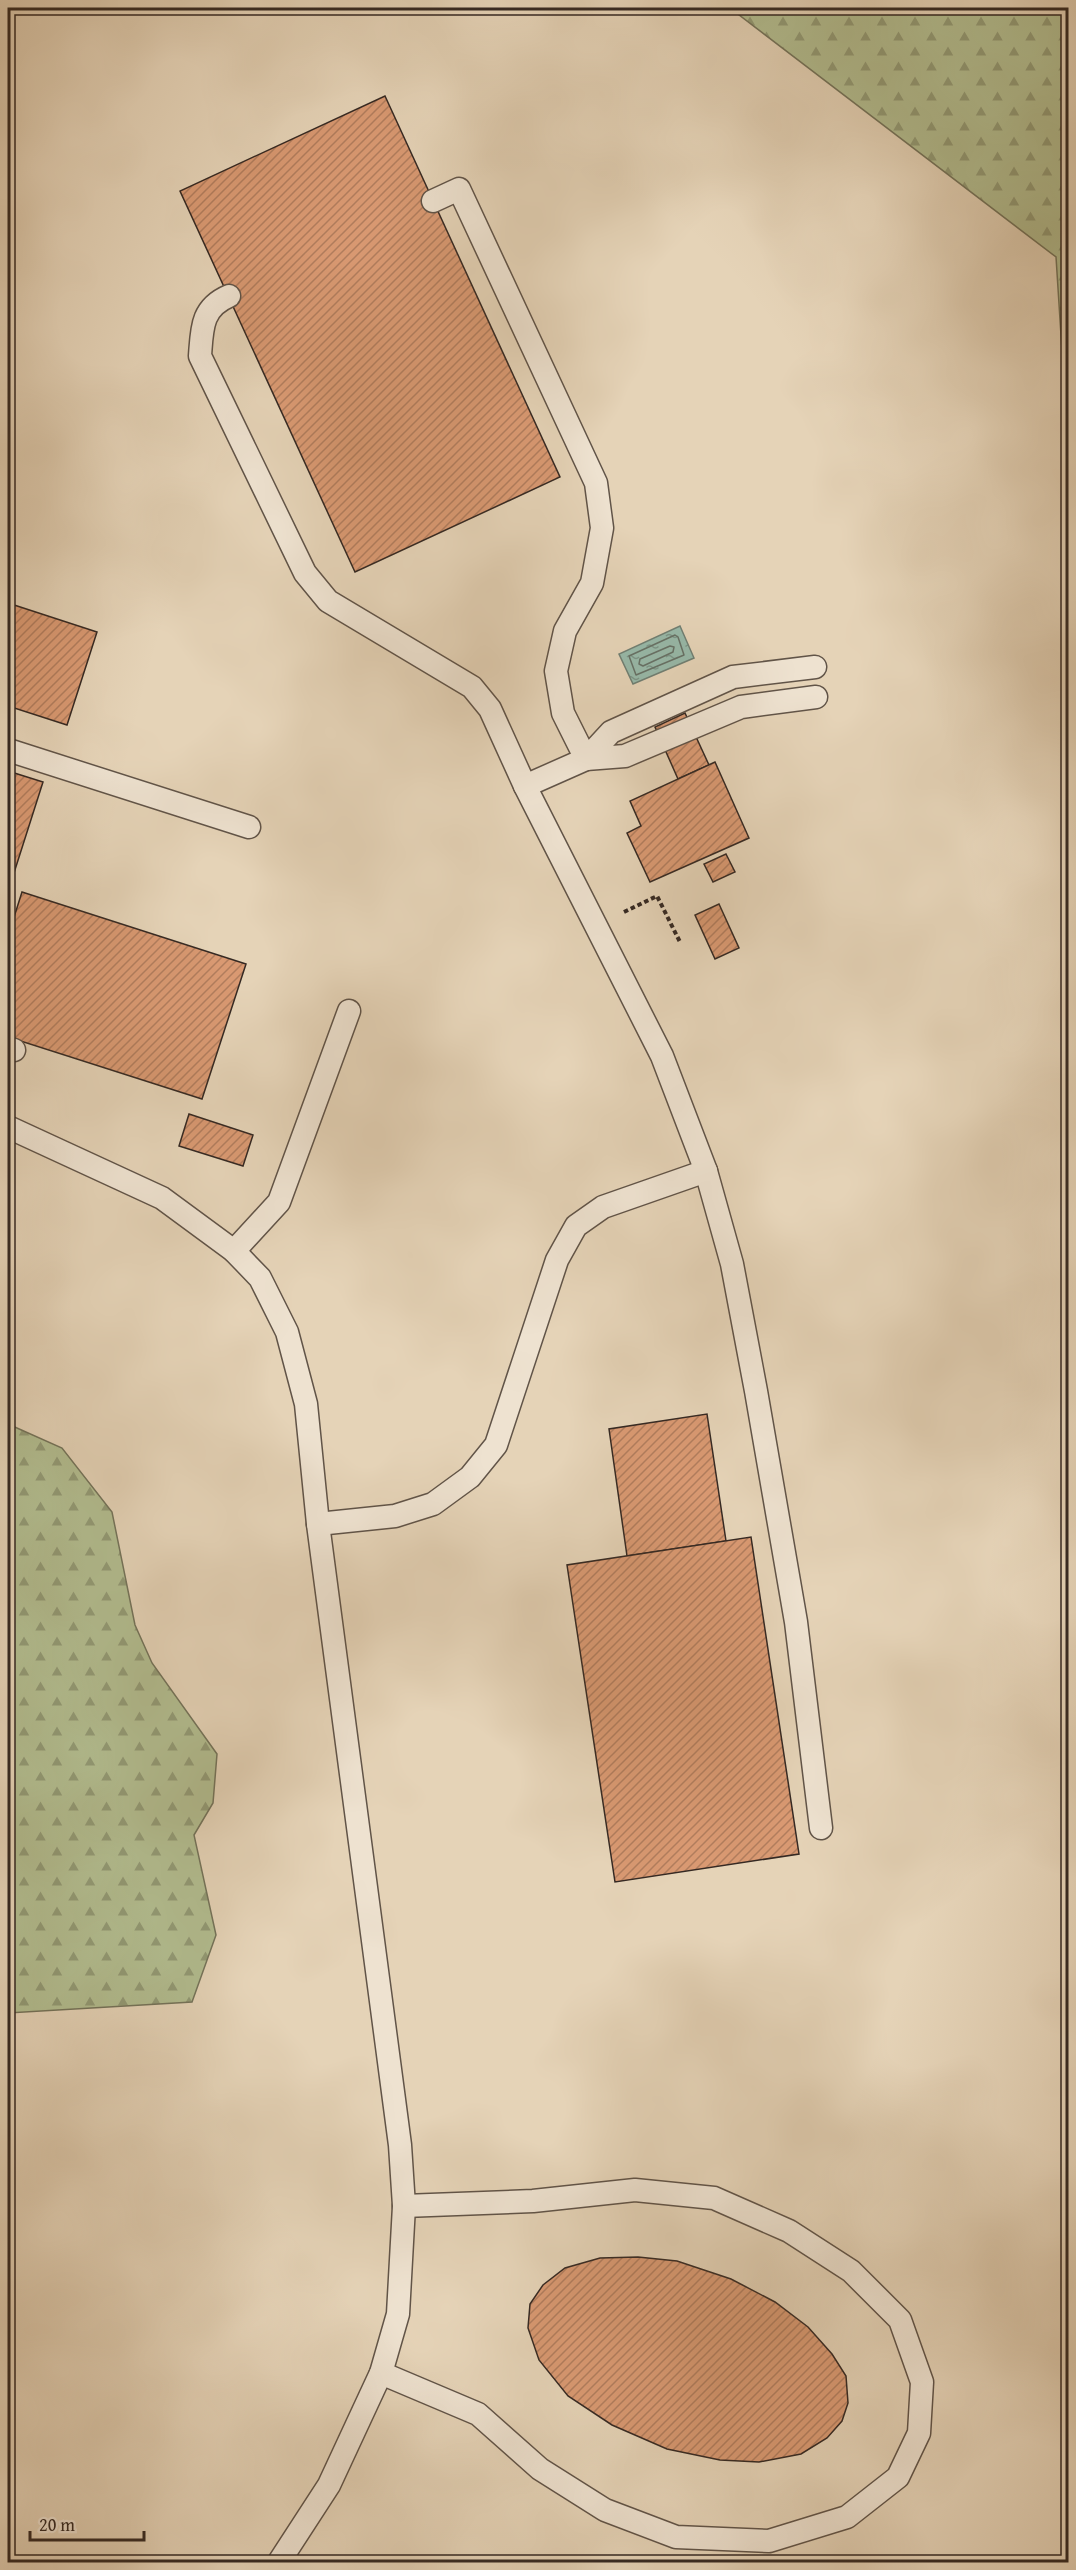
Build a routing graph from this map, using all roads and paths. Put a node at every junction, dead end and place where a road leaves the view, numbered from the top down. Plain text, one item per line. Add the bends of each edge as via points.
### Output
1 (433, 201) dead end
2 (229, 296) dead end
3 (815, 667) dead end
4 (816, 697) dead end
5 (8, 750) edge
6 (586, 759) junction
7 (525, 786) junction
8 (249, 828) dead end
9 (596, 926) junction
10 (680, 942) dead end
11 (349, 1011) dead end
12 (8, 1127) edge
13 (706, 1171) junction
14 (234, 1251) junction
15 (318, 1524) junction
16 (821, 1828) dead end
17 (404, 2206) junction
18 (381, 2373) junction
19 (279, 2562) edge

1 - 6 lane via 459,189 596,483 602,528 592,583 565,631 556,671 563,713
2 - 7 lane via 217,301 202,323 200,356 305,573 328,601 472,687 490,709
3 - 6 lane via 733,677 611,732
4 - 6 lane via 741,707 625,756
5 - 8 lane
6 - 7 lane
7 - 9 lane
9 - 10 path via 657,896
9 - 13 lane via 662,1056
11 - 14 lane via 279,1202
12 - 14 lane via 162,1198
13 - 15 lane via 603,1207 576,1226 557,1260 496,1445 470,1478 433,1504 395,1516
13 - 16 lane via 732,1264 756,1391 796,1622
14 - 15 lane via 260,1278 287,1332 306,1404
15 - 17 lane via 400,2145
17 - 18 lane via 398,2314
17 - 18 lane via 533,2201 635,2190 714,2198 789,2231 851,2271 900,2320 922,2382 919,2433 898,2477 847,2517 769,2541 675,2537 604,2510 540,2469 478,2414
18 - 19 lane via 329,2485

